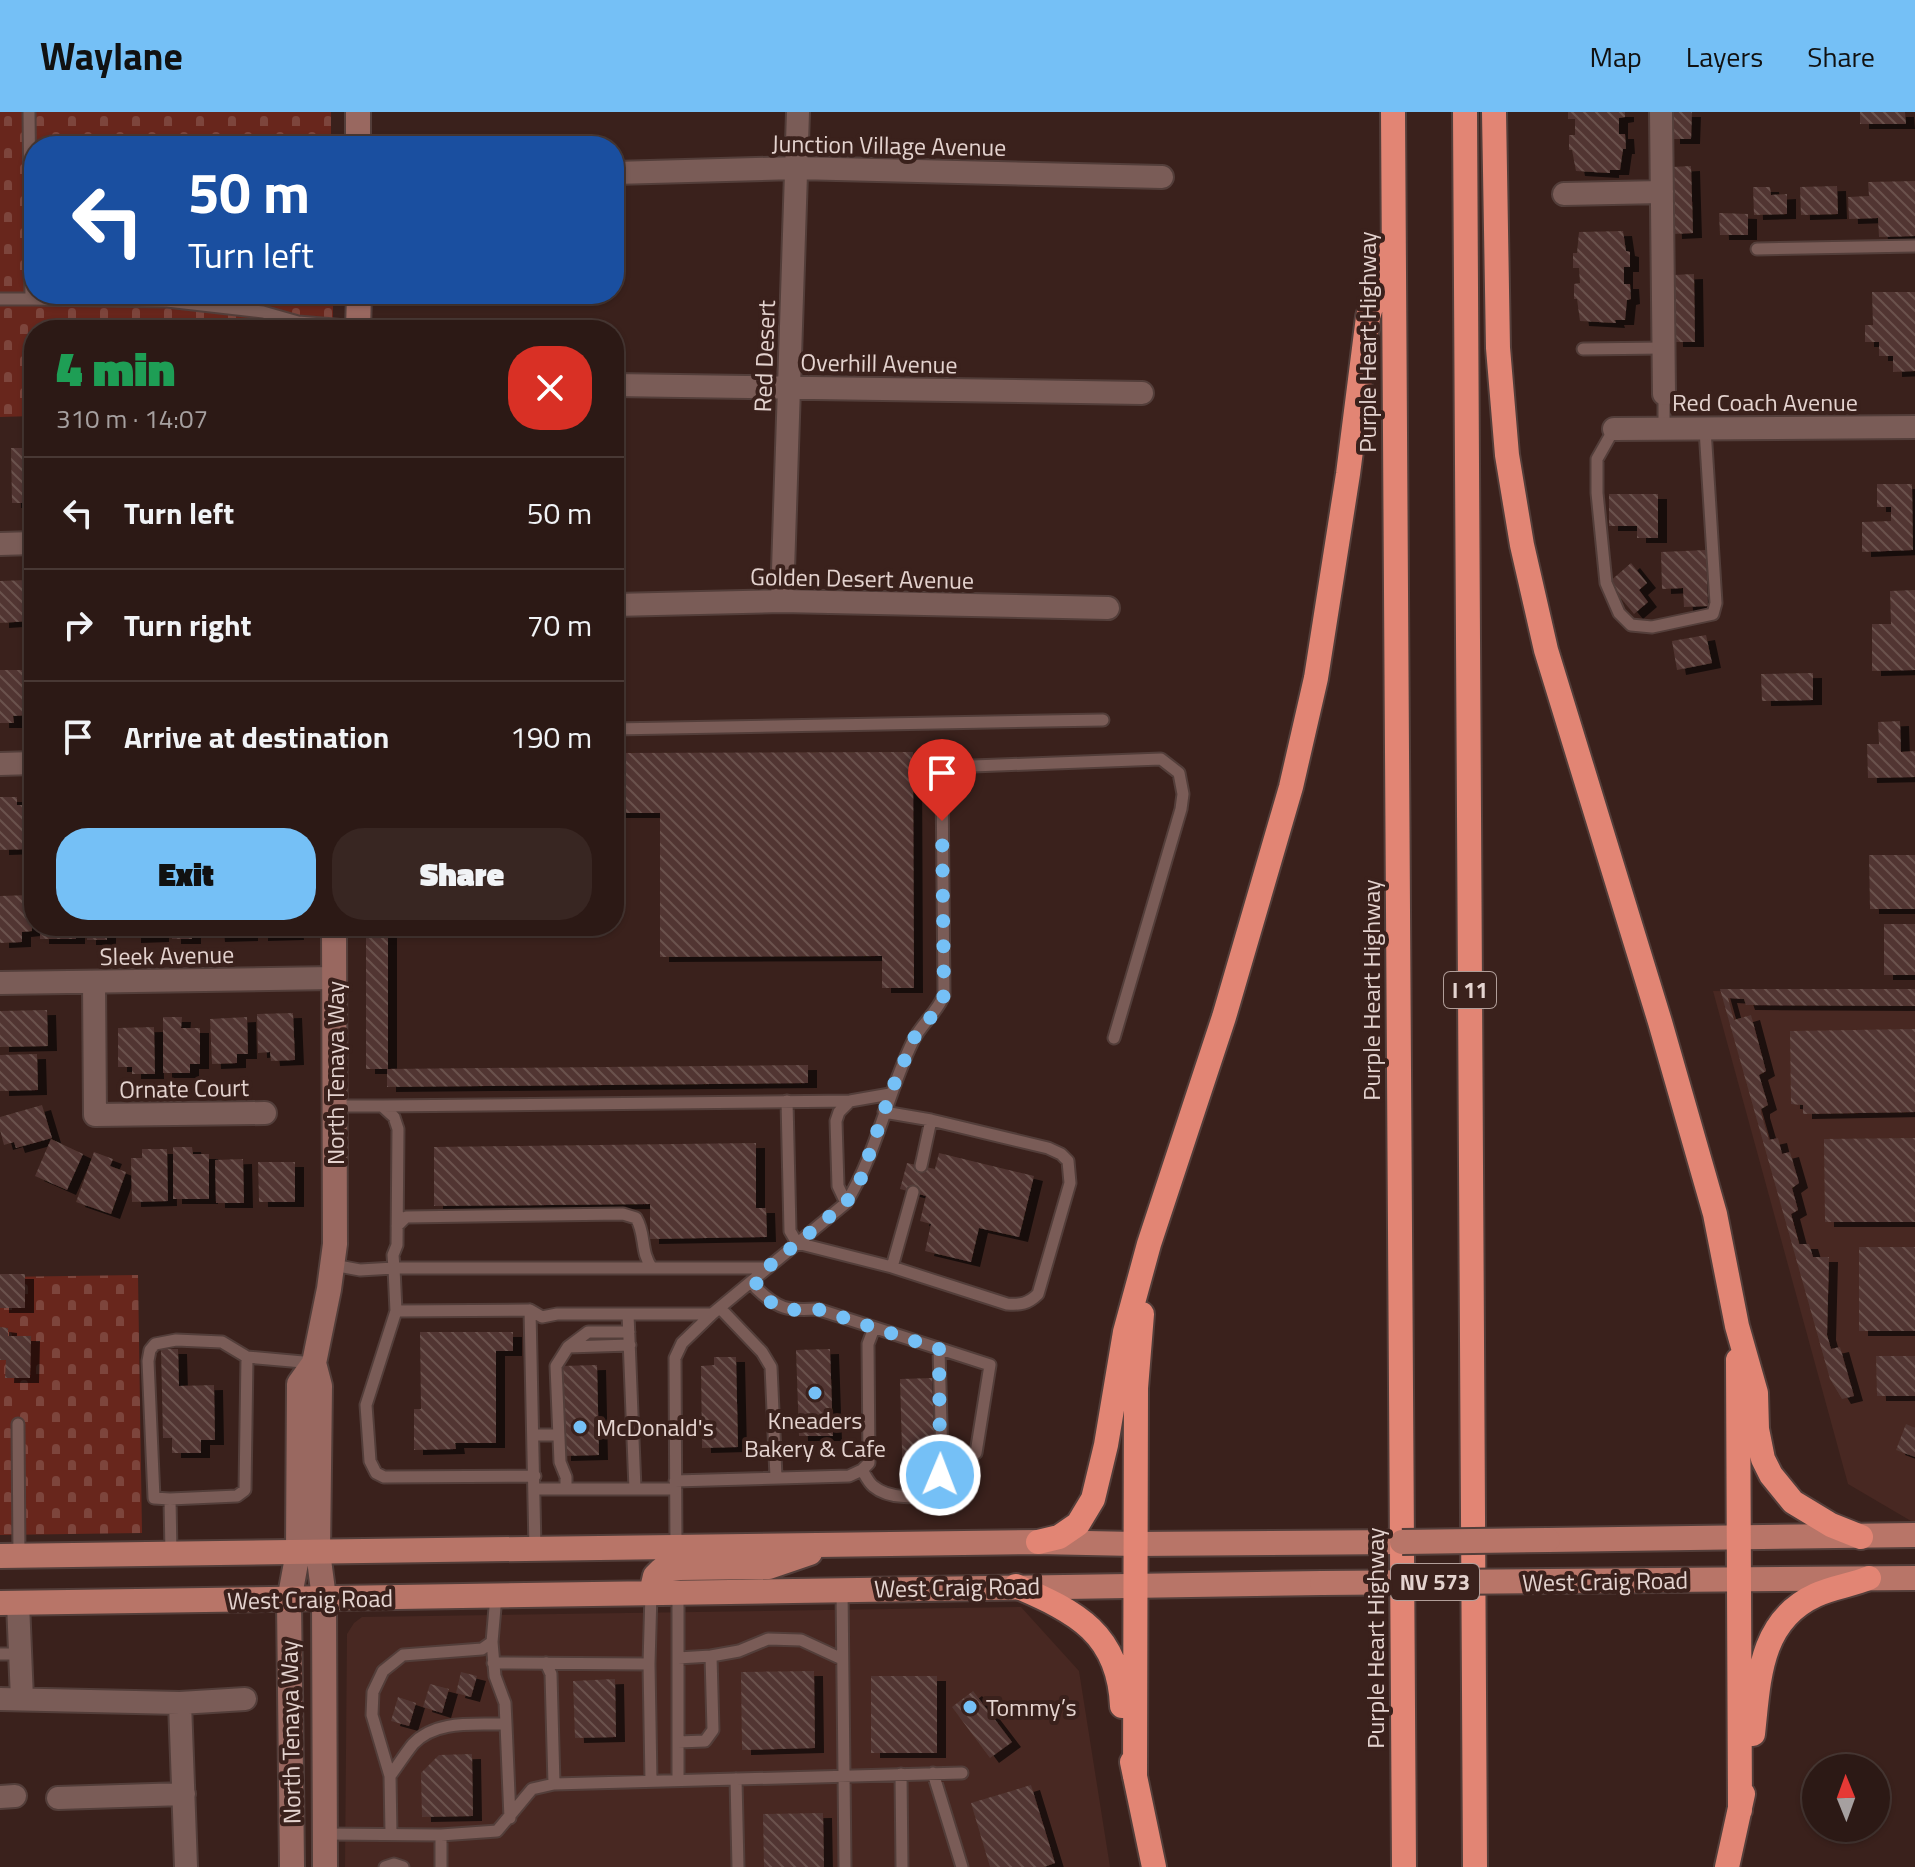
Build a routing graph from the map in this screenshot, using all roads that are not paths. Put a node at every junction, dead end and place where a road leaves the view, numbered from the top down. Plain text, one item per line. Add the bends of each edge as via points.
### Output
1 (29, 112) edge
2 (358, 112) edge
3 (798, 112) edge
4 (1393, 112) edge
5 (1465, 112) edge
6 (1494, 112) edge
7 (1661, 112) edge
8 (29, 136) edge
9 (358, 136) edge
10 (796, 168) junction
11 (624, 173) edge
12 (1162, 177) dead end
13 (1662, 192) junction
14 (1564, 194) dead end
15 (1395, 232) junction
16 (1915, 246) edge
17 (1757, 249) dead end
18 (0, 299) edge
19 (24, 299) edge
20 (193, 304) edge
21 (291, 320) edge
22 (1663, 348) junction
23 (1583, 349) dead end
24 (624, 385) edge
25 (789, 388) junction
26 (1142, 393) dead end
27 (1664, 394) joint
28 (1915, 427) edge
29 (1614, 429) joint
30 (1664, 429) junction
31 (1705, 429) junction
32 (24, 543) edge
33 (0, 544) edge
34 (782, 601) junction
35 (624, 605) edge
36 (1108, 608) dead end
37 (1103, 720) dead end
38 (624, 729) edge
39 (24, 763) edge
40 (0, 764) edge
41 (334, 936) edge
42 (334, 978) junction
43 (94, 982) junction
44 (0, 983) edge
45 (1114, 1038) dead end
46 (890, 1094) junction
47 (787, 1101) junction
48 (850, 1101) junction
49 (335, 1106) junction
50 (382, 1106) junction
51 (884, 1112) junction
52 (265, 1113) dead end
53 (931, 1120) junction
54 (921, 1166) dead end
55 (913, 1192) dead end
56 (846, 1203) junction
57 (397, 1226) junction
58 (797, 1243) junction
59 (1149, 1244) junction
60 (333, 1265) junction
61 (892, 1267) junction
62 (394, 1268) junction
63 (652, 1268) junction
64 (762, 1272) junction
65 (530, 1310) junction
66 (396, 1311) junction
67 (716, 1311) junction
68 (628, 1314) junction
69 (1737, 1326) junction
70 (874, 1328) junction
71 (629, 1332) junction
72 (630, 1345) junction
73 (568, 1347) junction
74 (939, 1349) junction
75 (247, 1357) junction
76 (314, 1363) junction
77 (18, 1424) dead end
78 (534, 1435) junction
79 (558, 1435) junction
80 (976, 1453) dead end
81 (862, 1470) junction
82 (535, 1476) junction
83 (776, 1477) junction
84 (675, 1485) junction
85 (535, 1489) junction
86 (566, 1489) junction
87 (635, 1489) junction
88 (170, 1499) junction
89 (1915, 1535) edge
90 (1861, 1537) junction
91 (1738, 1540) junction
92 (1038, 1542) junction
93 (1135, 1544) junction
94 (830, 1545) junction
95 (676, 1548) junction
96 (535, 1550) junction
97 (308, 1552) junction
98 (171, 1554) junction
99 (10, 1556) edge
100 (1869, 1578) junction
101 (1915, 1578) edge
102 (1739, 1580) junction
103 (1135, 1585) junction
104 (1016, 1586) junction
105 (842, 1589) junction
106 (678, 1592) junction
107 (651, 1593) junction
108 (496, 1596) junction
109 (324, 1598) junction
110 (289, 1601) junction
111 (9, 1603) edge
112 (492, 1642) junction
113 (10, 1654) edge
114 (711, 1656) junction
115 (678, 1658) junction
116 (842, 1659) junction
117 (493, 1663) junction
118 (546, 1663) junction
119 (649, 1664) junction
120 (11, 1699) edge
121 (245, 1699) dead end
122 (180, 1703) junction
123 (506, 1724) junction
124 (678, 1742) junction
125 (933, 1773) junction
126 (962, 1773) dead end
127 (901, 1774) junction
128 (390, 1776) junction
129 (844, 1776) junction
130 (1135, 1777) junction
131 (736, 1779) junction
132 (678, 1780) junction
133 (651, 1781) junction
134 (554, 1784) junction
135 (184, 1794) junction
136 (58, 1798) dead end
137 (1740, 1810) junction
138 (510, 1818) junction
139 (391, 1833) junction
140 (325, 1834) junction
141 (441, 1835) junction
142 (902, 1866) edge
143 (186, 1867) edge
144 (292, 1867) edge
145 (325, 1867) edge
146 (385, 1867) edge
147 (403, 1867) edge
148 (441, 1867) edge
149 (738, 1867) edge
150 (845, 1867) edge
151 (962, 1867) edge
152 (1154, 1867) edge
153 (1404, 1867) edge
154 (1475, 1867) edge
155 (1727, 1867) edge

1 - 8 lane
2 - 9 main road
3 - 10 street, Red Desert
4 - 15 highway, Purple Heart Highway
5 - 154 highway, I 11
6 - 69 highway via 1498,348 1507,455 1522,545 1546,650 1715,1214
7 - 13 street
10 - 11 street, Junction Village Avenue
10 - 12 street, Junction Village Avenue
10 - 25 street, Red Desert
13 - 14 street
13 - 22 street
15 - 59 highway via 1368,317 1316,678 1291,787 1224,1017
15 - 153 highway, Purple Heart Highway
16 - 17 lane
18 - 19 lane
20 - 21 lane
22 - 23 lane
22 - 27 street
24 - 25 street, Overhill Avenue
25 - 26 street, Overhill Avenue
25 - 34 street, Red Desert
27 - 30 lane
28 - 31 street, Red Coach Avenue
29 - 30 street, Red Coach Avenue
29 - 31 lane via 1597,459 1606,583 1619,613 1631,625 1652,627 1713,614 1716,603
30 - 31 street, Red Coach Avenue
32 - 33 street
34 - 35 street, Golden Desert Avenue
34 - 36 street, Golden Desert Avenue
37 - 38 lane
39 - 40 street
41 - 42 main road, North Tenaya Way
42 - 43 street, Sleek Avenue
42 - 49 main road, North Tenaya Way
43 - 44 street, Sleek Avenue
43 - 52 street, Ornate Court via 95,1115
45 - 46 lane via 1181,809 1179,773 1161,759 947,767 942,775 944,995 914,1038
46 - 48 lane
46 - 51 lane
47 - 48 lane
47 - 50 lane
47 - 58 lane via 790,1231
48 - 56 lane via 836,1121 838,1186
49 - 50 lane
49 - 60 main road, North Tenaya Way
50 - 57 lane via 398,1129
51 - 53 lane
51 - 56 lane via 860,1181
53 - 54 lane
53 - 61 lane via 1048,1148 1068,1161 1070,1183 1038,1294 1030,1301 1007,1304
55 - 61 lane
56 - 58 lane
57 - 62 lane
57 - 63 lane via 406,1217 623,1214 636,1218 643,1228 645,1258
58 - 61 lane
58 - 64 lane
59 - 92 highway via 1125,1332 1093,1499 1078,1524 1059,1537
59 - 93 highway via 1136,1388
60 - 62 lane
60 - 76 main road, North Tenaya Way
62 - 63 lane
62 - 66 lane
63 - 64 lane
64 - 67 lane
64 - 70 lane via 756,1288 775,1306 817,1309
65 - 66 lane
65 - 68 lane via 542,1317
65 - 78 lane
66 - 82 lane via 366,1405 370,1461 376,1473
67 - 68 lane
67 - 83 lane via 762,1352 771,1367
67 - 84 lane via 682,1343 675,1358
68 - 71 lane
69 - 90 highway via 1756,1393 1759,1447 1771,1475 1793,1502
69 - 91 highway
70 - 74 lane
70 - 81 lane via 868,1344 869,1463
71 - 72 lane
71 - 73 lane via 588,1332
72 - 73 lane
72 - 87 lane
73 - 79 lane via 556,1366
74 - 80 lane via 990,1365
74 - 81 lane via 942,1462 933,1489 919,1495 891,1494 874,1487
75 - 76 lane
75 - 88 lane via 245,1490 237,1496
75 - 88 lane via 222,1342 176,1340 150,1350 154,1498
76 - 97 main road, North Tenaya Way via 320,1386
77 - 99 lane
78 - 79 lane
78 - 82 lane
79 - 86 lane
81 - 83 lane via 849,1476
82 - 85 lane
83 - 84 lane
84 - 87 lane
84 - 95 lane
85 - 86 lane
85 - 96 lane
86 - 87 lane
88 - 98 lane
89 - 90 main road, West Craig Road / NV 573
90 - 91 main road, West Craig Road / NV 573
91 - 93 main road, West Craig Road / NV 573, bridge
91 - 102 highway
92 - 93 main road, West Craig Road
92 - 94 main road, West Craig Road
93 - 103 highway
94 - 95 main road, West Craig Road
94 - 107 main road via 769,1567 661,1570
95 - 96 main road, West Craig Road
96 - 97 main road, West Craig Road
97 - 98 main road, West Craig Road
97 - 109 main road, North Tenaya Way
97 - 110 main road, North Tenaya Way
98 - 99 main road, West Craig Road
100 - 101 main road, West Craig Road / NV 573
100 - 102 main road, West Craig Road / NV 573
100 - 137 highway via 1815,1595 1779,1622 1764,1655
102 - 103 main road, West Craig Road / NV 573, bridge
102 - 137 highway
103 - 104 main road, West Craig Road
103 - 130 highway
104 - 105 main road, West Craig Road
104 - 130 highway via 1064,1609 1095,1631 1108,1648 1121,1684
105 - 106 main road, West Craig Road
105 - 116 lane
106 - 107 main road, West Craig Road
106 - 115 lane
107 - 108 main road, West Craig Road
107 - 119 lane
108 - 109 main road, West Craig Road
108 - 112 lane
109 - 110 main road, West Craig Road
109 - 140 main road, North Tenaya Way
110 - 111 main road, West Craig Road
110 - 144 main road, North Tenaya Way
111 - 113 street
112 - 117 lane
112 - 128 lane via 482,1649 403,1655 383,1671 373,1692 372,1715
113 - 120 street
114 - 115 lane
114 - 116 lane via 768,1639 801,1640
114 - 124 lane via 713,1730 705,1741
115 - 124 lane
116 - 129 lane
117 - 118 lane
117 - 123 lane
118 - 119 lane
118 - 134 lane via 551,1674
119 - 133 lane
120 - 122 street
121 - 122 street
122 - 135 street
123 - 128 lane via 430,1730
123 - 138 lane
124 - 132 lane
125 - 126 lane
125 - 127 lane
125 - 151 lane
127 - 129 lane
127 - 142 lane
128 - 139 lane
129 - 131 lane
129 - 150 lane
130 - 152 highway
131 - 132 lane
131 - 149 lane
132 - 133 lane
133 - 134 lane
134 - 138 lane via 532,1789
135 - 136 street
135 - 143 street
137 - 155 highway
138 - 141 lane via 497,1831
139 - 140 lane
139 - 141 lane
140 - 145 main road, North Tenaya Way
141 - 148 lane
146 - 147 lane

